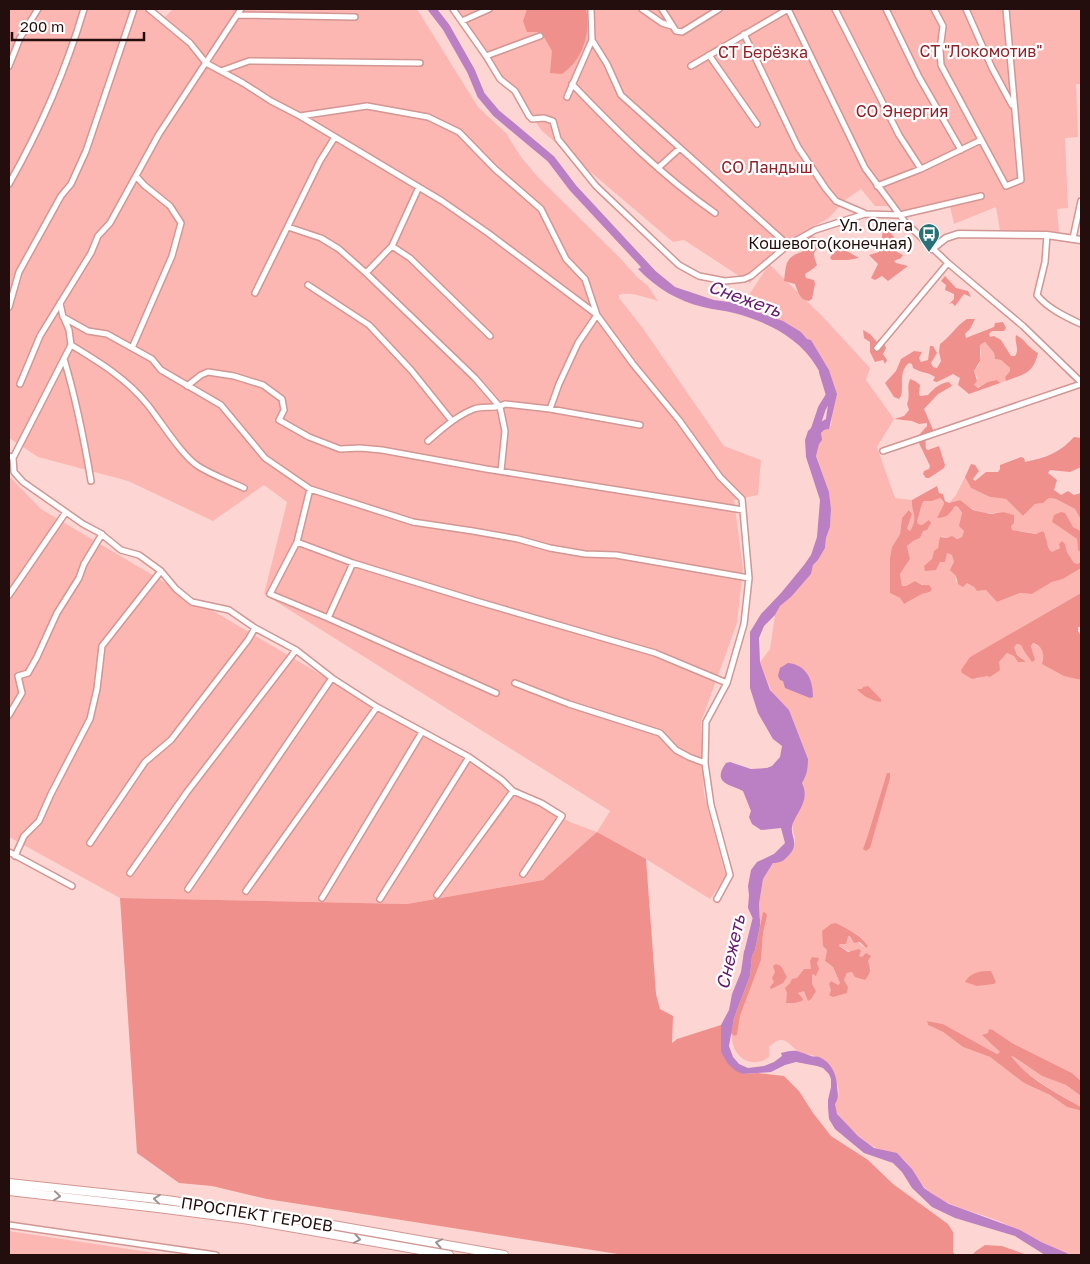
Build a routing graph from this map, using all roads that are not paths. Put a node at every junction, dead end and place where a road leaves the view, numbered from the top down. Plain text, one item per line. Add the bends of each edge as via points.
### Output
1 (38, 9) edge
2 (84, 9) edge
3 (134, 9) edge
4 (149, 9) edge
5 (241, 9) edge
6 (453, 9) edge
7 (489, 9) edge
8 (591, 9) edge
9 (642, 9) edge
10 (662, 9) edge
11 (719, 9) edge
12 (788, 9) edge
13 (835, 9) edge
14 (886, 9) edge
15 (934, 9) edge
16 (966, 9) edge
17 (1006, 9) edge
18 (709, 11) edge
19 (237, 15) junction
20 (355, 17) dead end
21 (462, 21) junction
22 (672, 26) junction
23 (744, 34) junction
24 (540, 36) dead end
25 (592, 40) junction
26 (709, 55) junction
27 (486, 56) junction
28 (206, 63) junction
29 (420, 63) dead end
30 (9, 66) edge
31 (691, 66) dead end
32 (221, 71) junction
33 (572, 84) junction
34 (567, 98) dead end
35 (1014, 107) junction
36 (300, 116) junction
37 (757, 124) dead end
38 (335, 137) junction
39 (981, 140) junction
40 (680, 148) junction
41 (961, 150) junction
42 (658, 168) junction
43 (921, 169) junction
44 (136, 176) junction
45 (9, 184) edge
46 (877, 186) junction
47 (419, 187) junction
48 (981, 196) dead end
49 (1081, 201) edge
50 (716, 213) dead end
51 (865, 214) junction
52 (900, 215) junction
53 (288, 227) junction
54 (1047, 235) junction
55 (1073, 238) junction
56 (1081, 240) edge
57 (788, 245) junction
58 (392, 246) junction
59 (932, 249) junction
60 (948, 263) junction
61 (366, 273) junction
62 (308, 285) dead end
63 (255, 293) dead end
64 (60, 303) junction
65 (9, 307) edge
66 (597, 315) junction
67 (64, 317) junction
68 (1081, 324) edge
69 (490, 336) dead end
70 (71, 345) junction
71 (132, 348) junction
72 (876, 348) dead end
73 (64, 359) junction
74 (1081, 383) edge
75 (20, 384) dead end
76 (187, 386) junction
77 (500, 407) junction
78 (550, 410) junction
79 (452, 421) junction
80 (640, 425) dead end
81 (428, 441) dead end
82 (883, 451) dead end
83 (11, 457) edge
84 (501, 471) junction
85 (91, 481) dead end
86 (244, 488) dead end
87 (310, 489) junction
88 (744, 510) junction
89 (66, 512) junction
90 (102, 534) junction
91 (297, 542) junction
92 (353, 563) junction
93 (161, 571) junction
94 (749, 578) junction
95 (9, 595) edge
96 (328, 618) junction
97 (255, 628) junction
98 (296, 650) junction
99 (332, 678) junction
100 (515, 683) dead end
101 (727, 683) junction
102 (496, 693) dead end
103 (377, 707) junction
104 (9, 715) edge
105 (422, 732) junction
106 (469, 757) junction
107 (705, 763) junction
108 (514, 791) junction
109 (90, 843) dead end
110 (9, 852) edge
111 (15, 856) junction
112 (130, 873) dead end
113 (523, 874) dead end
114 (72, 886) dead end
115 (188, 890) dead end
116 (246, 891) dead end
117 (437, 895) dead end
118 (322, 898) dead end
119 (380, 899) dead end
120 (717, 899) dead end
121 (9, 1183) edge
122 (9, 1192) edge
123 (9, 1224) edge
124 (216, 1255) edge
125 (449, 1255) edge
126 (504, 1255) edge

1 - 30 street via 20,38
2 - 45 street via 56,91
3 - 65 street via 86,151 71,184 60,196 19,272
4 - 28 street via 190,43
5 - 19 street
6 - 21 street
7 - 21 street
8 - 25 street
9 - 22 street
10 - 22 street
11 - 18 street
12 - 23 street
12 - 46 street via 865,168
13 - 43 street via 899,135
14 - 41 street via 919,77
15 - 39 street via 943,26 941,65
16 - 35 street
17 - 35 street
18 - 22 street via 682,32
19 - 20 street
19 - 28 street
21 - 27 street
23 - 26 street
23 - 51 street via 798,147 826,189 836,201
24 - 27 street
25 - 33 street
25 - 40 street via 621,95
26 - 31 street
26 - 37 street
27 - 57 street via 500,79 515,91 529,116 552,121 558,139 596,186 680,265 698,276 725,281 744,279
28 - 32 street
28 - 44 street via 159,134
29 - 32 street via 249,61
32 - 36 street
33 - 34 street
33 - 42 street
35 - 39 street via 1021,180 1006,186
36 - 38 street
36 - 66 street via 367,106 428,117 459,132 541,209 566,259 585,279
38 - 47 street
38 - 53 street
39 - 41 street
40 - 42 street
40 - 57 street
41 - 43 street
42 - 50 street
43 - 46 street
44 - 64 street
44 - 71 street via 170,206 181,223 172,256
46 - 52 street
47 - 58 street
47 - 66 street via 488,233
48 - 52 street
49 - 55 street
51 - 52 street
51 - 57 street via 815,230
52 - 59 street
53 - 61 street via 320,238
53 - 63 street
54 - 55 street
54 - 59 street via 958,234 946,238
54 - 68 street via 1045,262 1037,294 1041,300
55 - 56 street
58 - 61 street
58 - 69 street via 410,258
59 - 60 street
60 - 72 street
60 - 74 street via 1023,326
61 - 77 street via 475,378
62 - 79 street via 369,325
64 - 67 street
64 - 75 street via 40,336
66 - 78 street via 578,343 558,384
66 - 88 street via 720,477 742,499
67 - 70 street
67 - 71 street via 88,331 106,334
70 - 73 street
70 - 86 street via 112,370 130,386 198,466
71 - 76 street
73 - 83 street
73 - 85 street via 84,436
74 - 82 street
76 - 84 street via 208,372 234,376 263,385 282,399 284,410 279,420 340,449 382,450
76 - 87 street via 221,405 265,458
77 - 78 street via 505,404
77 - 79 street via 475,408
77 - 84 street via 505,431
78 - 80 street
79 - 81 street
83 - 89 street via 14,472 23,482
84 - 88 street
87 - 91 street
87 - 94 street via 413,522 491,534 550,548
88 - 94 street
89 - 90 street
89 - 95 street
90 - 93 street via 121,550 139,555
90 - 104 street via 57,613 38,657 28,672 18,676 22,693
91 - 92 street
91 - 96 street via 270,594
92 - 96 street
92 - 101 street via 656,653
93 - 97 street via 192,602 229,610
93 - 111 street via 102,646 90,719 39,821 24,836
94 - 101 street via 744,624
96 - 102 street
97 - 98 street
97 - 109 street via 171,740 145,762
98 - 99 street
98 - 112 street via 187,792
99 - 103 street
99 - 115 street
100 - 107 street via 660,733 676,750
101 - 107 street via 706,722
103 - 105 street
103 - 116 street
105 - 106 street
105 - 118 street
106 - 108 street
106 - 119 street
107 - 120 street via 711,805 730,875
108 - 113 street via 541,802 562,816
108 - 117 street
110 - 111 street
111 - 114 street
126 -> 121 main road, ПРОСПЕКТ ГЕРОЕВ via 167,1200
122 -> 125 main road, ПРОСПЕКТ ГЕРОЕВ via 243,1219
123 - 124 street

